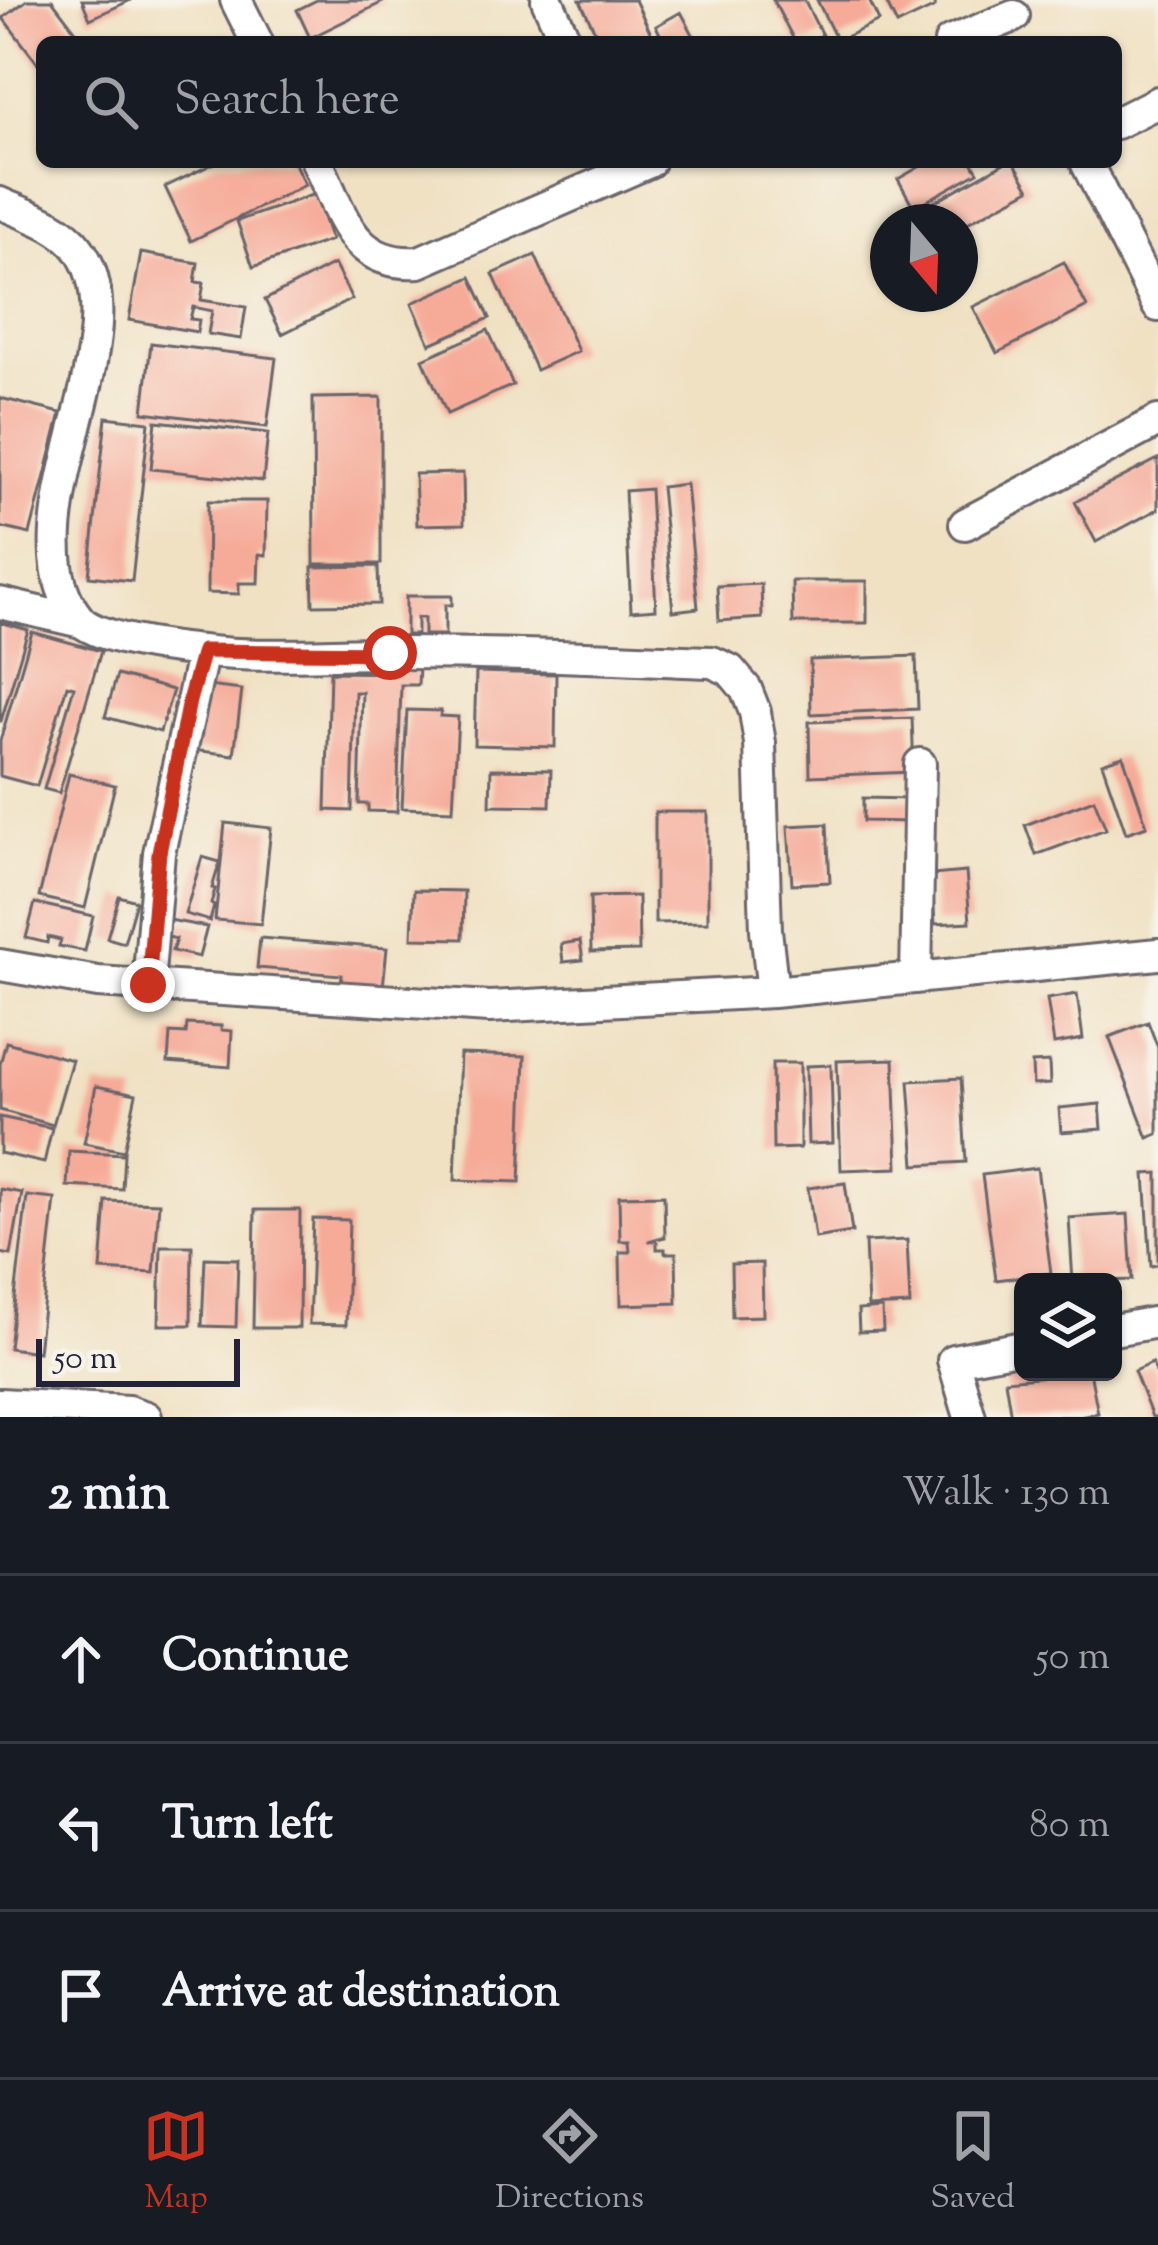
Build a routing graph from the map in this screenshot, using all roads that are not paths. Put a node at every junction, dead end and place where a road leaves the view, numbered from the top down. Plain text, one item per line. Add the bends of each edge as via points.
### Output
1 (236, 0) edge
2 (548, 0) edge
3 (1015, 19) edge
4 (253, 36) edge
5 (563, 36) edge
6 (967, 36) edge
7 (1158, 102) edge
8 (1122, 120) edge
9 (319, 168) edge
10 (626, 168) edge
11 (1088, 168) edge
12 (0, 203) edge
13 (1158, 306) edge
14 (1158, 421) edge
15 (965, 524) dead end
16 (0, 603) edge
17 (81, 622) junction
18 (203, 651) junction
19 (920, 764) dead end
20 (1158, 954) edge
21 (0, 965) edge
22 (916, 978) junction
23 (148, 985) junction
24 (773, 992) junction
25 (1158, 1322) edge
26 (1122, 1328) edge
27 (1014, 1349) edge
28 (0, 1404) edge
29 (146, 1417) edge
30 (970, 1417) edge

1 - 4 street
2 - 5 street
3 - 6 street
7 - 8 street
9 - 10 street via 358,244 395,263 418,262
11 - 13 street
12 - 17 street via 60,230 92,272 97,328 56,513 66,597
14 - 15 street
16 - 17 street
17 - 18 street via 100,633
18 - 23 street via 159,853
18 - 24 street via 671,660 730,670 746,689 760,743
19 - 22 street
20 - 22 street
21 - 23 street
22 - 24 street
23 - 24 street via 488,1007
25 - 26 street
27 - 30 street via 952,1360
28 - 29 street

